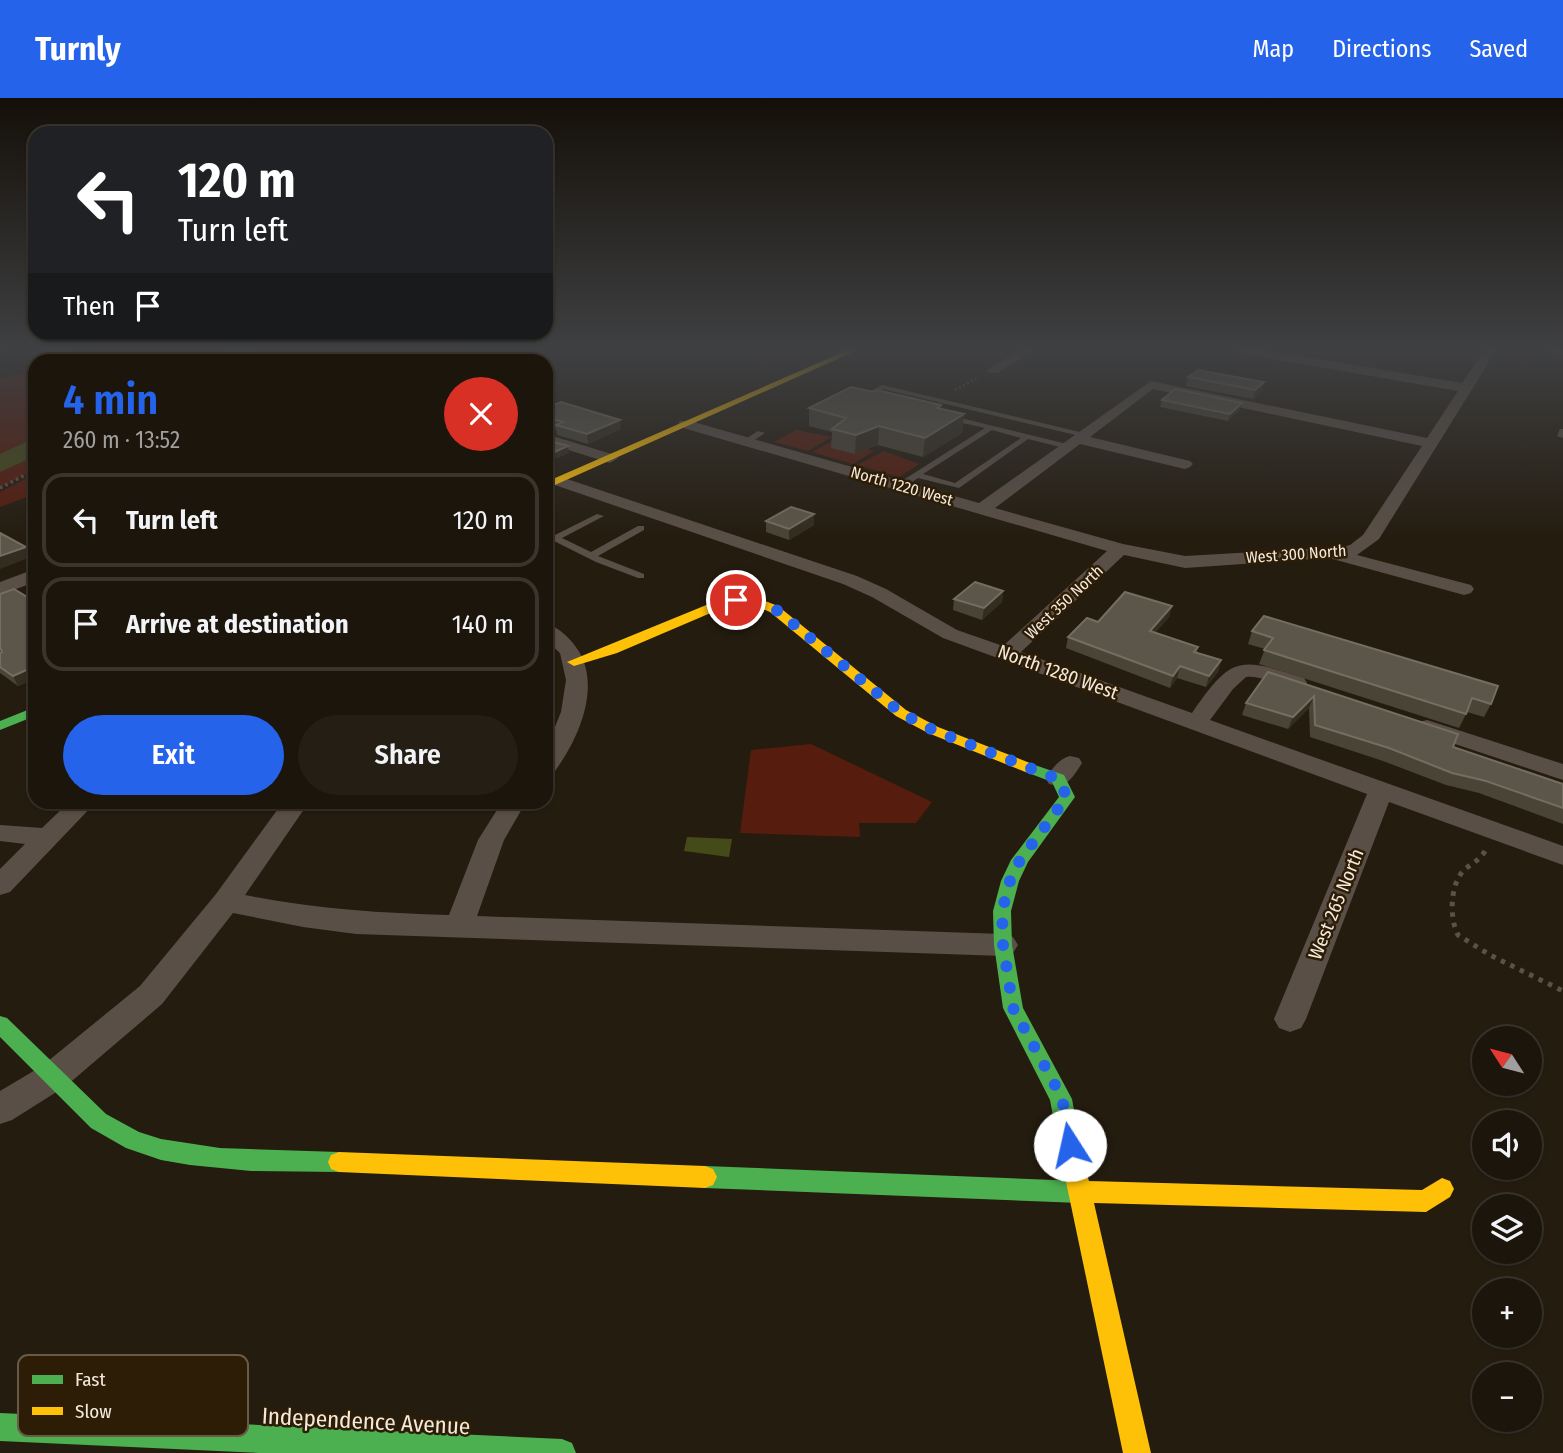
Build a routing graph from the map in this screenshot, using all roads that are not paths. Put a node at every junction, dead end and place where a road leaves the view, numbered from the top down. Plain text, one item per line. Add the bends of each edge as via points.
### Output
1 (712, 412) edge
2 (981, 412) edge
3 (1114, 412) edge
4 (1282, 412) edge
5 (1450, 412) edge
6 (940, 415) edge
7 (685, 424) junction
8 (990, 428) junction
9 (761, 433) dead end
10 (1027, 437) junction
11 (553, 440) edge
12 (1077, 440) junction
13 (745, 442) junction
14 (1430, 443) junction
15 (610, 458) junction
16 (1185, 464) dead end
17 (917, 475) junction
18 (553, 483) edge
19 (553, 483) edge
20 (900, 486) junction
21 (982, 509) junction
22 (600, 516) dead end
23 (641, 528) dead end
24 (553, 535) edge
25 (553, 537) edge
26 (1119, 550) junction
27 (1328, 553) junction
28 (592, 556) junction
29 (641, 576) dead end
30 (28, 578) edge
31 (0, 589) edge
32 (1464, 589) dead end
33 (553, 636) edge
34 (1007, 654) junction
35 (574, 662) junction
36 (1320, 691) edge
37 (28, 713) edge
38 (1409, 720) edge
39 (1197, 722) junction
40 (0, 726) edge
41 (553, 753) edge
42 (1563, 772) edge
43 (1382, 789) junction
44 (75, 809) edge
45 (291, 809) edge
46 (510, 809) edge
47 (3, 833) dead end
48 (45, 837) junction
49 (1563, 856) edge
50 (0, 886) edge
51 (226, 901) junction
52 (459, 926) junction
53 (1003, 945) junction
54 (1290, 1019) dead end
55 (0, 1024) edge
56 (54, 1076) junction
57 (0, 1110) edge
58 (1442, 1189) dead end
59 (1079, 1192) junction
60 (0, 1427) edge
61 (18, 1428) edge
62 (195, 1436) edge
63 (562, 1453) edge
64 (1137, 1453) edge

1 - 7 street
2 - 12 lane
3 - 12 street
4 - 14 street
5 - 14 street, West 300 North
6 - 8 lane
7 - 13 street, North 1220 West
7 - 15 street
8 - 10 lane
8 - 17 lane
9 - 13 lane
10 - 12 lane
10 - 17 lane via 956,486
11 - 15 street
12 - 16 street
12 - 21 street
13 - 20 street, North 1220 West
14 - 27 street, West 300 North via 1370,539 1355,550
15 - 18 street
17 - 20 lane
19 - 34 street, North 1280 West via 849,580 950,634
20 - 21 street, North 1220 West
21 - 26 street, North 1220 West
22 - 24 lane
23 - 28 lane
25 - 28 lane
26 - 27 street, West 300 North via 1185,562
26 - 34 street, West 350 North
27 - 32 street
28 - 29 lane
30 - 31 street
33 - 35 street
34 - 39 street, North 1280 West
35 - 41 street via 576,698 571,719
35 - 53 street via 725,602 755,601 774,608 901,713 933,730 1064,771 1067,797 1020,860 1010,881 1002,911
36 - 39 street via 1242,670
37 - 40 street
38 - 42 street
39 - 43 street, North 1280 West
43 - 49 street, North 1280 West
43 - 54 street, West 265 North
44 - 48 street
45 - 51 street
46 - 52 street via 491,840
47 - 48 street
48 - 50 street
51 - 52 street via 303,918
51 - 56 street via 151,995
52 - 53 street
53 - 59 street via 1013,1008 1062,1098
55 - 56 street
56 - 57 street
56 - 59 street via 108,1128 149,1147 194,1156
58 - 59 street via 1426,1201
59 - 64 street
60 - 61 street, Independence Avenue
62 - 63 street, Independence Avenue

